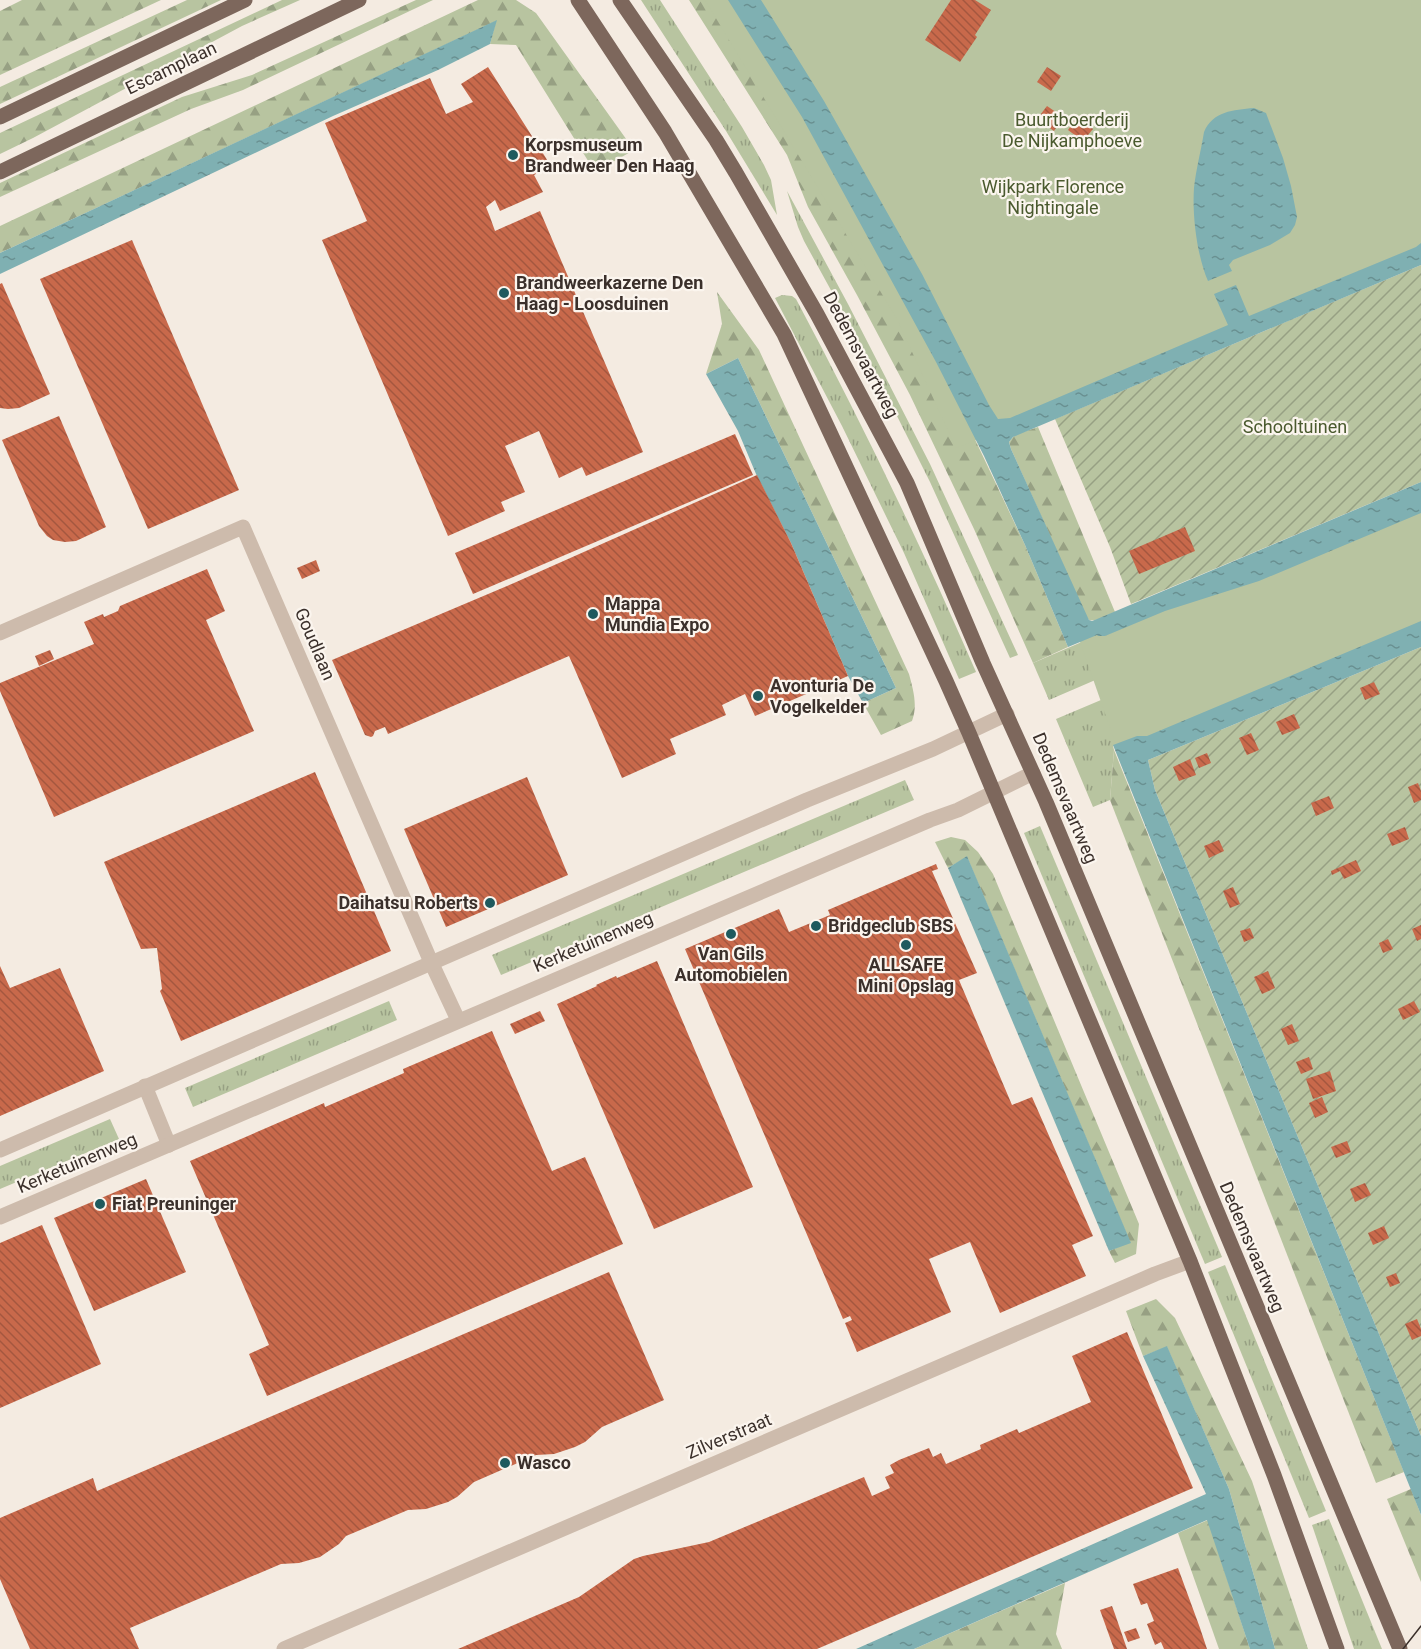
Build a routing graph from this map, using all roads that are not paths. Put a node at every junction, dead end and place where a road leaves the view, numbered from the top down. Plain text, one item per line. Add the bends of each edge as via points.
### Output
1 (246, 0) edge
2 (359, 0) edge
3 (578, 0) edge
4 (620, 0) edge
5 (0, 117) edge
6 (0, 172) edge
7 (0, 633) edge
8 (1007, 714) junction
9 (969, 733) junction
10 (1033, 773) junction
11 (993, 792) junction
12 (430, 962) junction
13 (458, 1020) junction
14 (145, 1086) junction
15 (169, 1145) junction
16 (0, 1149) edge
17 (0, 1217) edge
18 (1190, 1261) junction
19 (284, 1649) edge
20 (1337, 1649) edge
21 (1400, 1649) edge

1 - 5 main road, Escamplaan
2 - 6 main road, Escamplaan
3 - 9 main road via 665,132 784,334
4 - 8 main road, Dedemsvaartweg via 716,140 818,314 907,483
7 - 12 street, Goudlaan via 243,527
8 - 9 street
8 - 10 main road, Dedemsvaartweg
9 - 11 main road
9 - 12 street
10 - 11 street, Kerketuinenweg
10 - 21 main road, Dedemsvaartweg
11 - 13 street, Kerketuinenweg
11 - 18 main road
12 - 13 street, Goudlaan
12 - 14 street
13 - 15 street, Kerketuinenweg
14 - 15 street
14 - 16 street
15 - 17 street, Kerketuinenweg
18 - 19 street, Zilverstraat
18 - 20 main road

